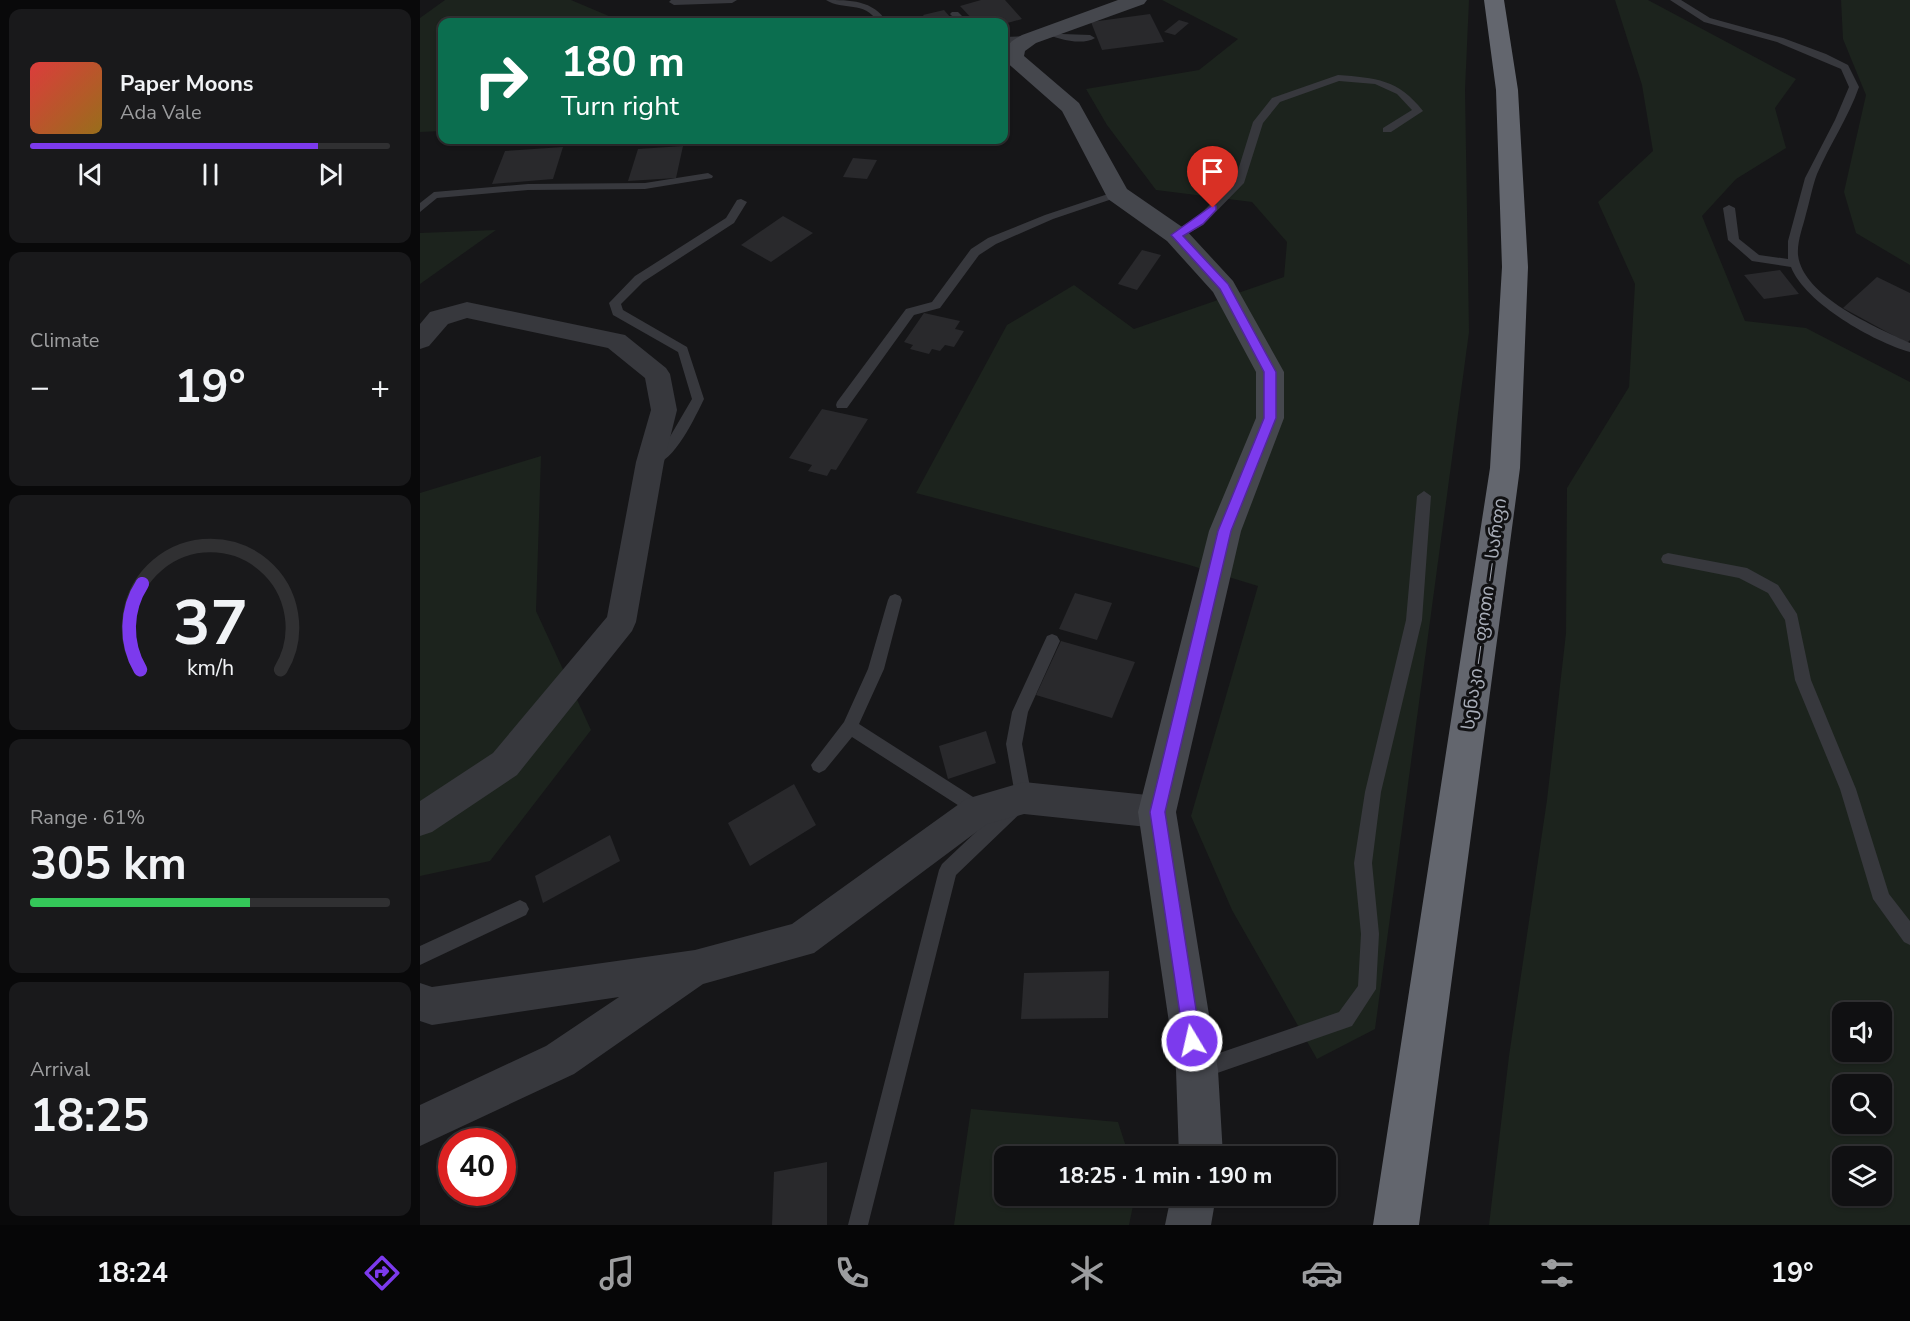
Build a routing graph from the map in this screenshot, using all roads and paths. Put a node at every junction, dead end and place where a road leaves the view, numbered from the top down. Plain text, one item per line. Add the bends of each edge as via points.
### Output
1 (732, 0) edge
2 (831, 0) edge
3 (1137, 0) edge
4 (1494, 0) edge
5 (1675, 0) edge
6 (674, 2) dead end
7 (955, 14) dead end
8 (879, 18) edge
9 (959, 18) edge
10 (1090, 38) dead end
11 (1019, 45) edge
12 (1387, 130) dead end
13 (708, 176) dead end
14 (1117, 194) junction
15 (741, 202) dead end
16 (1730, 208) dead end
17 (420, 209) edge
18 (1176, 235) junction
19 (1796, 264) junction
20 (423, 333) edge
21 (1910, 348) edge
22 (843, 405) dead end
23 (650, 462) junction
24 (1424, 496) dead end
25 (1668, 559) dead end
26 (895, 600) dead end
27 (1052, 641) dead end
28 (850, 727) junction
29 (819, 765) dead end
30 (1024, 798) junction
31 (978, 810) junction
32 (1157, 812) junction
33 (420, 820) edge
34 (520, 909) dead end
35 (1910, 936) edge
36 (420, 956) edge
37 (696, 968) junction
38 (420, 1002) edge
39 (1197, 1070) junction
40 (420, 1126) edge
41 (1201, 1146) edge
42 (1192, 1206) edge
43 (858, 1225) edge
44 (1188, 1225) edge
45 (1396, 1225) edge

1 - 6 lane
2 - 8 lane via 871,8
3 - 11 street
4 - 45 highway, სენაკი — ფოთი — სარფი via 1507,90 1515,267 1506,468
5 - 19 lane via 1707,20 1780,40 1845,67 1854,87 1811,176 1792,256
7 - 9 lane
10 - 11 lane via 1060,37
11 - 14 street via 1071,108
12 - 18 lane via 1418,111 1401,92 1377,81 1338,78 1276,99 1258,122 1240,181 1199,222
13 - 17 lane via 645,186 528,187 434,195
14 - 18 street
14 - 22 lane via 1049,217 975,252 936,305 910,312
15 - 23 lane via 730,220 639,279 615,303 617,312 683,350 698,399 673,444
16 - 19 lane via 1734,240 1756,258
18 - 32 street via 1224,287 1270,372 1270,418 1225,531
19 - 21 lane via 1816,294 1856,322
20 - 23 street via 439,318 467,310 616,341 657,374 664,410
23 - 33 street via 621,622 505,764
24 - 39 lane via 1414,620 1373,792 1363,863 1370,934 1366,989 1345,1018
25 - 35 lane via 1742,572 1773,589 1792,619 1803,680 1848,789 1882,899
26 - 28 lane via 876,669
27 - 30 lane via 1020,712 1014,744
28 - 29 lane
28 - 31 lane
30 - 31 street
30 - 32 street
30 - 43 lane via 948,870
31 - 37 street via 801,940
32 - 39 street
34 - 36 lane
37 - 38 street via 432,1006
37 - 40 street via 560,1060
39 - 41 street
42 - 44 street

